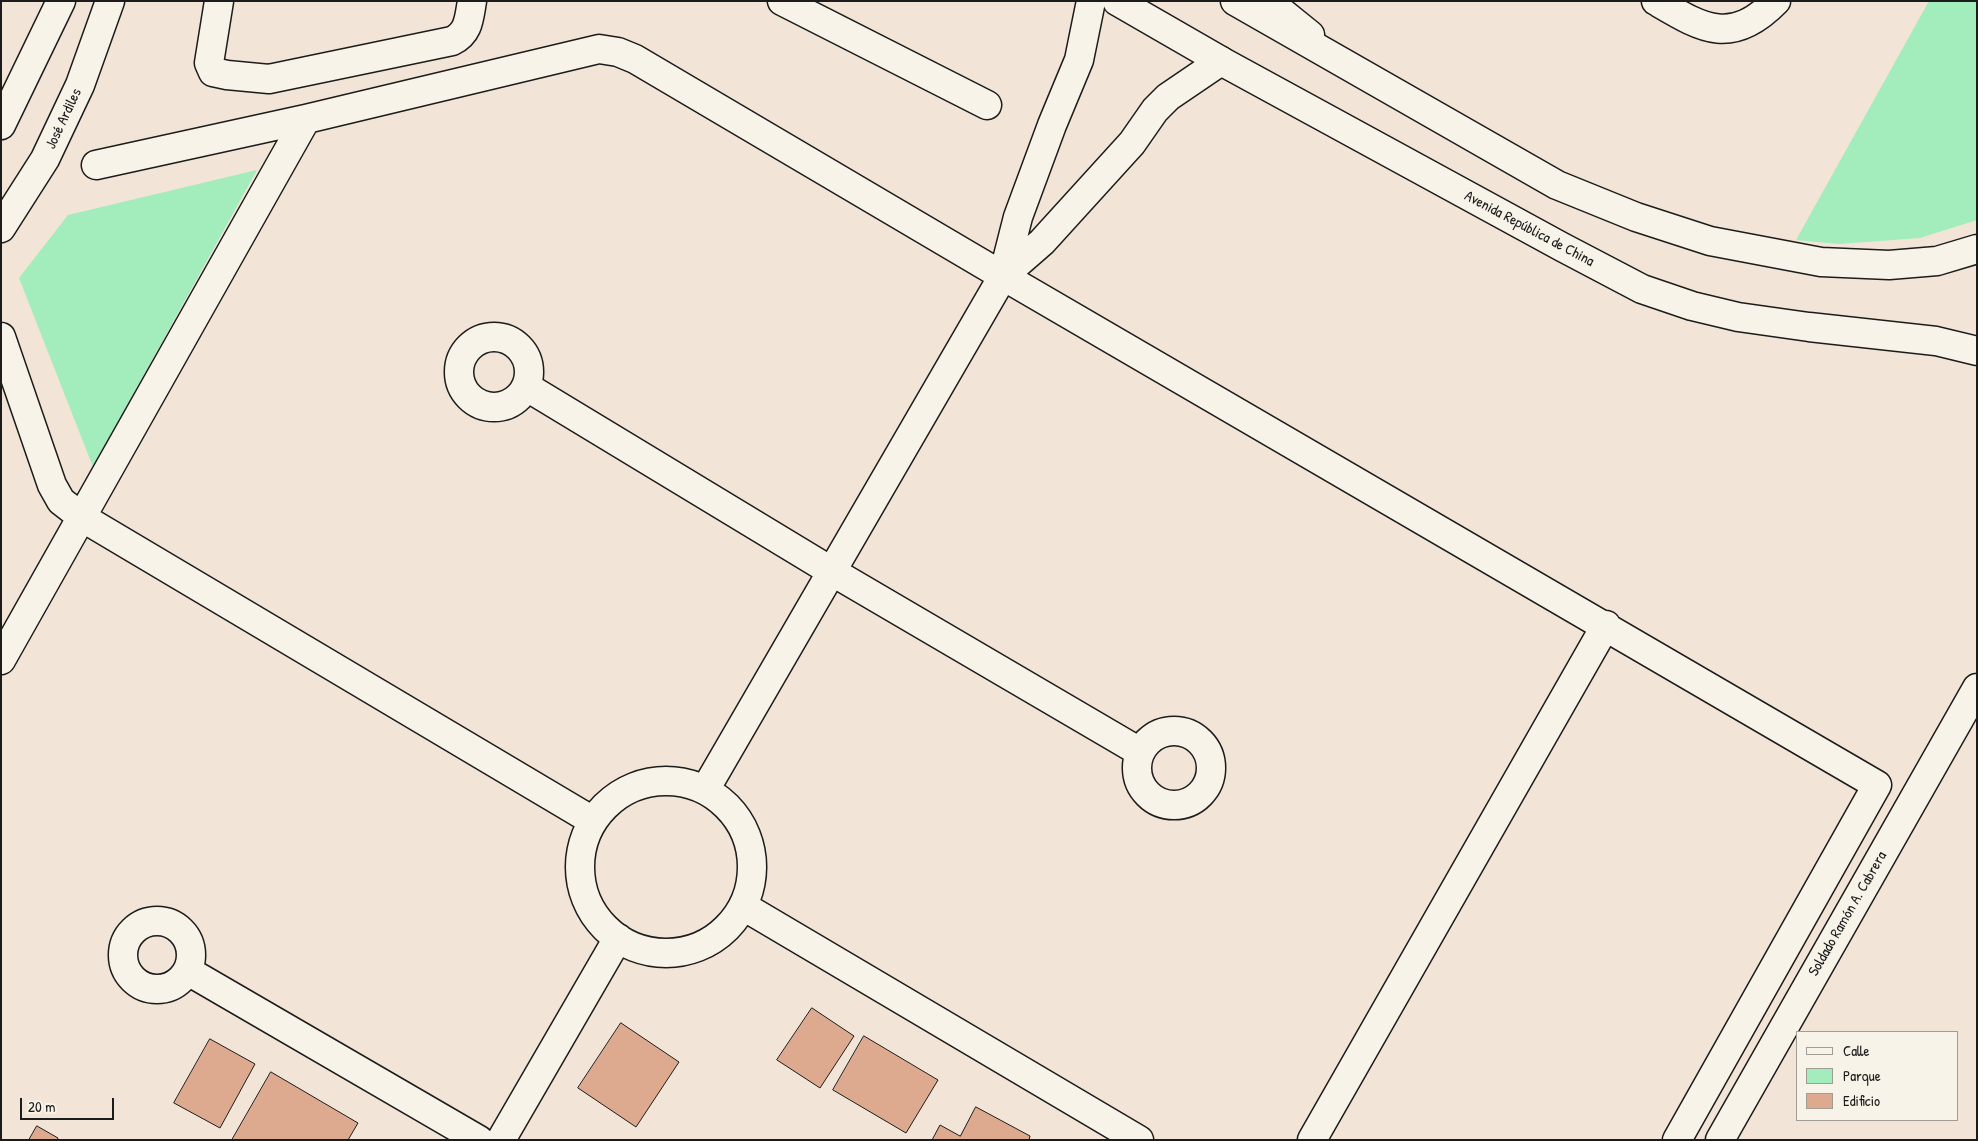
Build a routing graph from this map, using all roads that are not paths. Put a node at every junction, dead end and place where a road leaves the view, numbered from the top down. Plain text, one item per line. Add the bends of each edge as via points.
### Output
1 (61, 1) edge
2 (110, 1) edge
3 (219, 1) edge
4 (472, 1) edge
5 (782, 1) edge
6 (1092, 1) edge
7 (1117, 1) edge
8 (1235, 1) edge
9 (1268, 1) edge
10 (1656, 1) edge
11 (1776, 1) edge
12 (1221, 61) junction
13 (1356, 71) junction
14 (987, 105) dead end
15 (306, 118) junction
16 (1, 125) edge
17 (96, 165) dead end
18 (1, 228) edge
19 (1977, 249) edge
20 (1003, 276) junction
21 (1, 337) edge
22 (1977, 351) edge
23 (526, 387) dead end
24 (83, 518) junction
25 (831, 571) junction
26 (1606, 625) junction
27 (1, 660) edge
28 (1977, 688) edge
29 (1140, 752) dead end
30 (705, 790) junction
31 (594, 821) junction
32 (743, 906) junction
33 (618, 938) junction
34 (188, 971) dead end
35 (479, 1140) edge
36 (501, 1140) edge
37 (1139, 1140) edge
38 (1312, 1140) edge
39 (1677, 1140) edge
40 (1720, 1140) edge

1 - 16 street
2 - 18 street, José Ardiles via 80,85 45,159
3 - 4 street via 208,63 213,72 269,78 452,41 468,27
5 - 14 street
6 - 20 street via 1079,60 1018,217
7 - 12 street, Avenida República de China
8 - 13 street
9 - 13 street
10 - 11 street via 1707,28 1721,30 1753,19
12 - 20 street via 1168,97 1132,143 1042,242
12 - 22 street, Avenida República de China via 1642,289 1692,306 1738,316 1936,341
13 - 19 street via 1557,185 1636,217 1710,241 1852,265 1937,261
15 - 17 street
15 - 20 street via 599,49 618,52
15 - 24 street
20 - 25 street
20 - 26 street
21 - 24 street via 52,485 61,501
23 - 25 street
24 - 27 street
24 - 31 street
25 - 29 street
25 - 30 street
26 - 38 street
26 - 39 street via 1877,784
28 - 40 street, Soldado Ramón A. Cabrera
30 - 31 street via 680,782 653,781 628,790 606,805
30 - 32 street via 727,806 743,827 752,853 752,880
31 - 33 street via 580,853 580,881 589,908 607,931
32 - 33 street via 728,928 707,943 682,952 656,954 630,946
32 - 37 street
33 - 36 street
34 - 35 street

